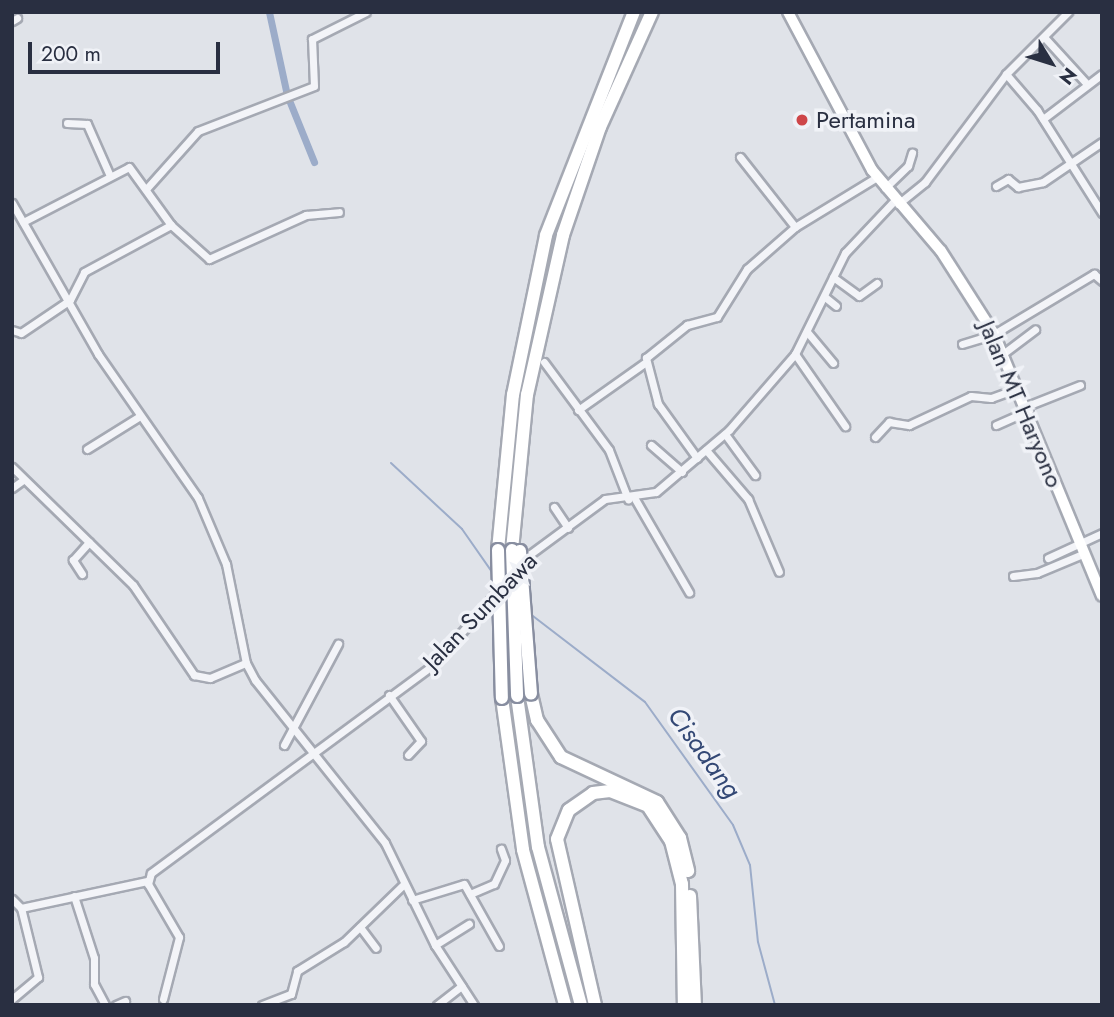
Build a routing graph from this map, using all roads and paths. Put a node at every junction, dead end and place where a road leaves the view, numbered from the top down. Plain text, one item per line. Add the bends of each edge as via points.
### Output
1 (366, 12) edge
2 (634, 12) edge
3 (652, 12) edge
4 (788, 12) edge
5 (1068, 12) edge
6 (1045, 38) junction
7 (1006, 74) junction
8 (1102, 74) edge
9 (1087, 84) junction
10 (1043, 119) junction
11 (67, 123) dead end
12 (1102, 142) edge
13 (912, 153) dead end
14 (740, 156) dead end
15 (1072, 163) junction
16 (110, 176) junction
17 (877, 177) junction
18 (996, 186) dead end
19 (147, 188) junction
20 (885, 188) junction
21 (896, 202) junction
22 (12, 203) edge
23 (339, 212) dead end
24 (1102, 213) edge
25 (23, 222) junction
26 (172, 225) junction
27 (795, 227) junction
28 (832, 277) junction
29 (1102, 281) edge
30 (877, 283) dead end
31 (825, 297) junction
32 (70, 300) junction
33 (836, 306) dead end
34 (12, 330) edge
35 (1035, 330) dead end
36 (808, 333) junction
37 (994, 334) junction
38 (962, 344) dead end
39 (1004, 353) junction
40 (795, 354) junction
41 (544, 362) dead end
42 (833, 363) dead end
43 (643, 364) junction
44 (1080, 384) dead end
45 (1020, 388) junction
46 (1028, 408) junction
47 (578, 410) junction
48 (140, 416) junction
49 (996, 425) dead end
50 (845, 426) dead end
51 (725, 434) junction
52 (875, 437) dead end
53 (651, 446) dead end
54 (87, 449) dead end
55 (706, 450) junction
56 (697, 458) junction
57 (12, 467) edge
58 (682, 472) junction
59 (755, 475) dead end
60 (23, 480) junction
61 (12, 488) edge
62 (632, 499) junction
63 (554, 507) dead end
64 (568, 528) junction
65 (1102, 533) edge
66 (89, 542) junction
67 (1082, 548) junction
68 (516, 550) junction
69 (1048, 558) dead end
70 (779, 572) dead end
71 (82, 574) dead end
72 (1013, 576) dead end
73 (1098, 576) edge
74 (689, 592) dead end
75 (1102, 596) edge
76 (338, 644) dead end
77 (246, 663) junction
78 (389, 695) junction
79 (297, 730) junction
80 (284, 745) dead end
81 (312, 748) junction
82 (408, 755) dead end
83 (500, 849) dead end
84 (147, 881) junction
85 (404, 884) junction
86 (470, 894) junction
87 (74, 896) junction
88 (12, 899) edge
89 (412, 900) junction
90 (21, 908) junction
91 (469, 924) dead end
92 (360, 927) junction
93 (435, 945) junction
94 (499, 946) dead end
95 (376, 948) dead end
96 (461, 986) junction
97 (12, 999) edge
98 (163, 999) dead end
99 (125, 1001) dead end
100 (105, 1005) edge
101 (116, 1005) edge
102 (262, 1005) edge
103 (438, 1005) edge
104 (474, 1005) edge
105 (565, 1005) edge
106 (581, 1005) edge
107 (595, 1005) edge
108 (684, 1005) edge
109 (695, 1005) edge

1 - 19 street via 312,39 314,86 198,131
2 - 105 highway, bridge via 546,235 513,395 498,550 502,698 523,849
3 - 68 highway via 600,127 563,235 538,331 518,463
4 - 17 main road, Jalan MT Haryono
5 - 6 street, Jalan Sumbawa
6 - 7 street, Jalan Sumbawa
6 - 9 street
7 - 10 street
7 - 21 street, Jalan Sumbawa via 925,182
8 - 9 street
9 - 10 street
10 - 15 street
11 - 16 street via 87,124
12 - 15 street
13 - 20 street via 908,166
14 - 27 street
15 - 18 street via 1043,182 1018,187 1008,179
15 - 24 street
16 - 19 street via 129,167
16 - 25 street
17 - 20 main road, Jalan MT Haryono
17 - 27 street
19 - 26 street
20 - 21 main road, Jalan MT Haryono
21 - 28 street, Jalan Sumbawa via 848,250
21 - 37 main road, Jalan MT Haryono via 941,251
22 - 25 street
23 - 26 street via 306,215 214,259
25 - 32 street
26 - 32 street via 85,272
27 - 43 street via 747,269 722,311 687,325
28 - 30 street via 859,296
28 - 31 street, Jalan Sumbawa
29 - 37 street via 1094,274
31 - 33 street
31 - 36 street, Jalan Sumbawa
32 - 34 street via 21,333
32 - 48 street
35 - 39 street
36 - 40 street, Jalan Sumbawa
36 - 42 street
37 - 38 street
37 - 39 main road, Jalan MT Haryono
39 - 45 main road, Jalan MT Haryono
40 - 50 street
40 - 51 street, Jalan Sumbawa
41 - 47 street
43 - 47 street
43 - 56 street via 671,428
44 - 46 street
45 - 46 main road, Jalan MT Haryono
45 - 52 street via 991,398 971,396 909,425 889,422
46 - 49 street
46 - 67 main road, Jalan MT Haryono
47 - 62 street via 609,450
48 - 54 street
48 - 77 street via 198,498 230,578
51 - 55 street, Jalan Sumbawa
51 - 59 street
53 - 58 street
55 - 56 street, Jalan Sumbawa
55 - 70 street via 748,499
56 - 58 street, Jalan Sumbawa
57 - 60 street
58 - 62 street, Jalan Sumbawa
60 - 61 street
60 - 66 street
62 - 64 street, Jalan Sumbawa via 605,499
62 - 74 street
63 - 64 street
64 - 78 street, Jalan Sumbawa via 519,564 449,650
65 - 67 street
66 - 71 street via 74,559
66 - 77 street via 137,590 194,675 210,678
67 - 69 street
67 - 72 street via 1037,573
67 - 73 main road, Jalan MT Haryono
68 - 106 highway, bridge via 517,696 538,847
68 - 109 highway, bridge via 537,720 561,757 592,776 642,790 669,816 690,884
73 - 75 main road, Jalan MT Haryono
76 - 79 street
77 - 79 street
78 - 81 street, Jalan Sumbawa
78 - 82 street via 421,741
79 - 80 street
79 - 81 street
81 - 84 street, Jalan Sumbawa
81 - 85 street via 385,843
83 - 86 street via 505,860 494,884
84 - 87 street
84 - 98 street via 178,937
85 - 89 street
85 - 92 street
86 - 89 street via 464,884 452,884
86 - 94 street
87 - 90 street
87 - 100 street via 94,958 94,984
88 - 90 street
89 - 93 street
90 - 97 street via 38,977
91 - 93 street
92 - 95 street
92 - 102 street via 298,971 291,994
93 - 96 street
96 - 103 street
96 - 104 street
99 - 101 street
107 - 108 highway via 556,839 569,810 593,793 610,791 648,806 671,841 682,884

